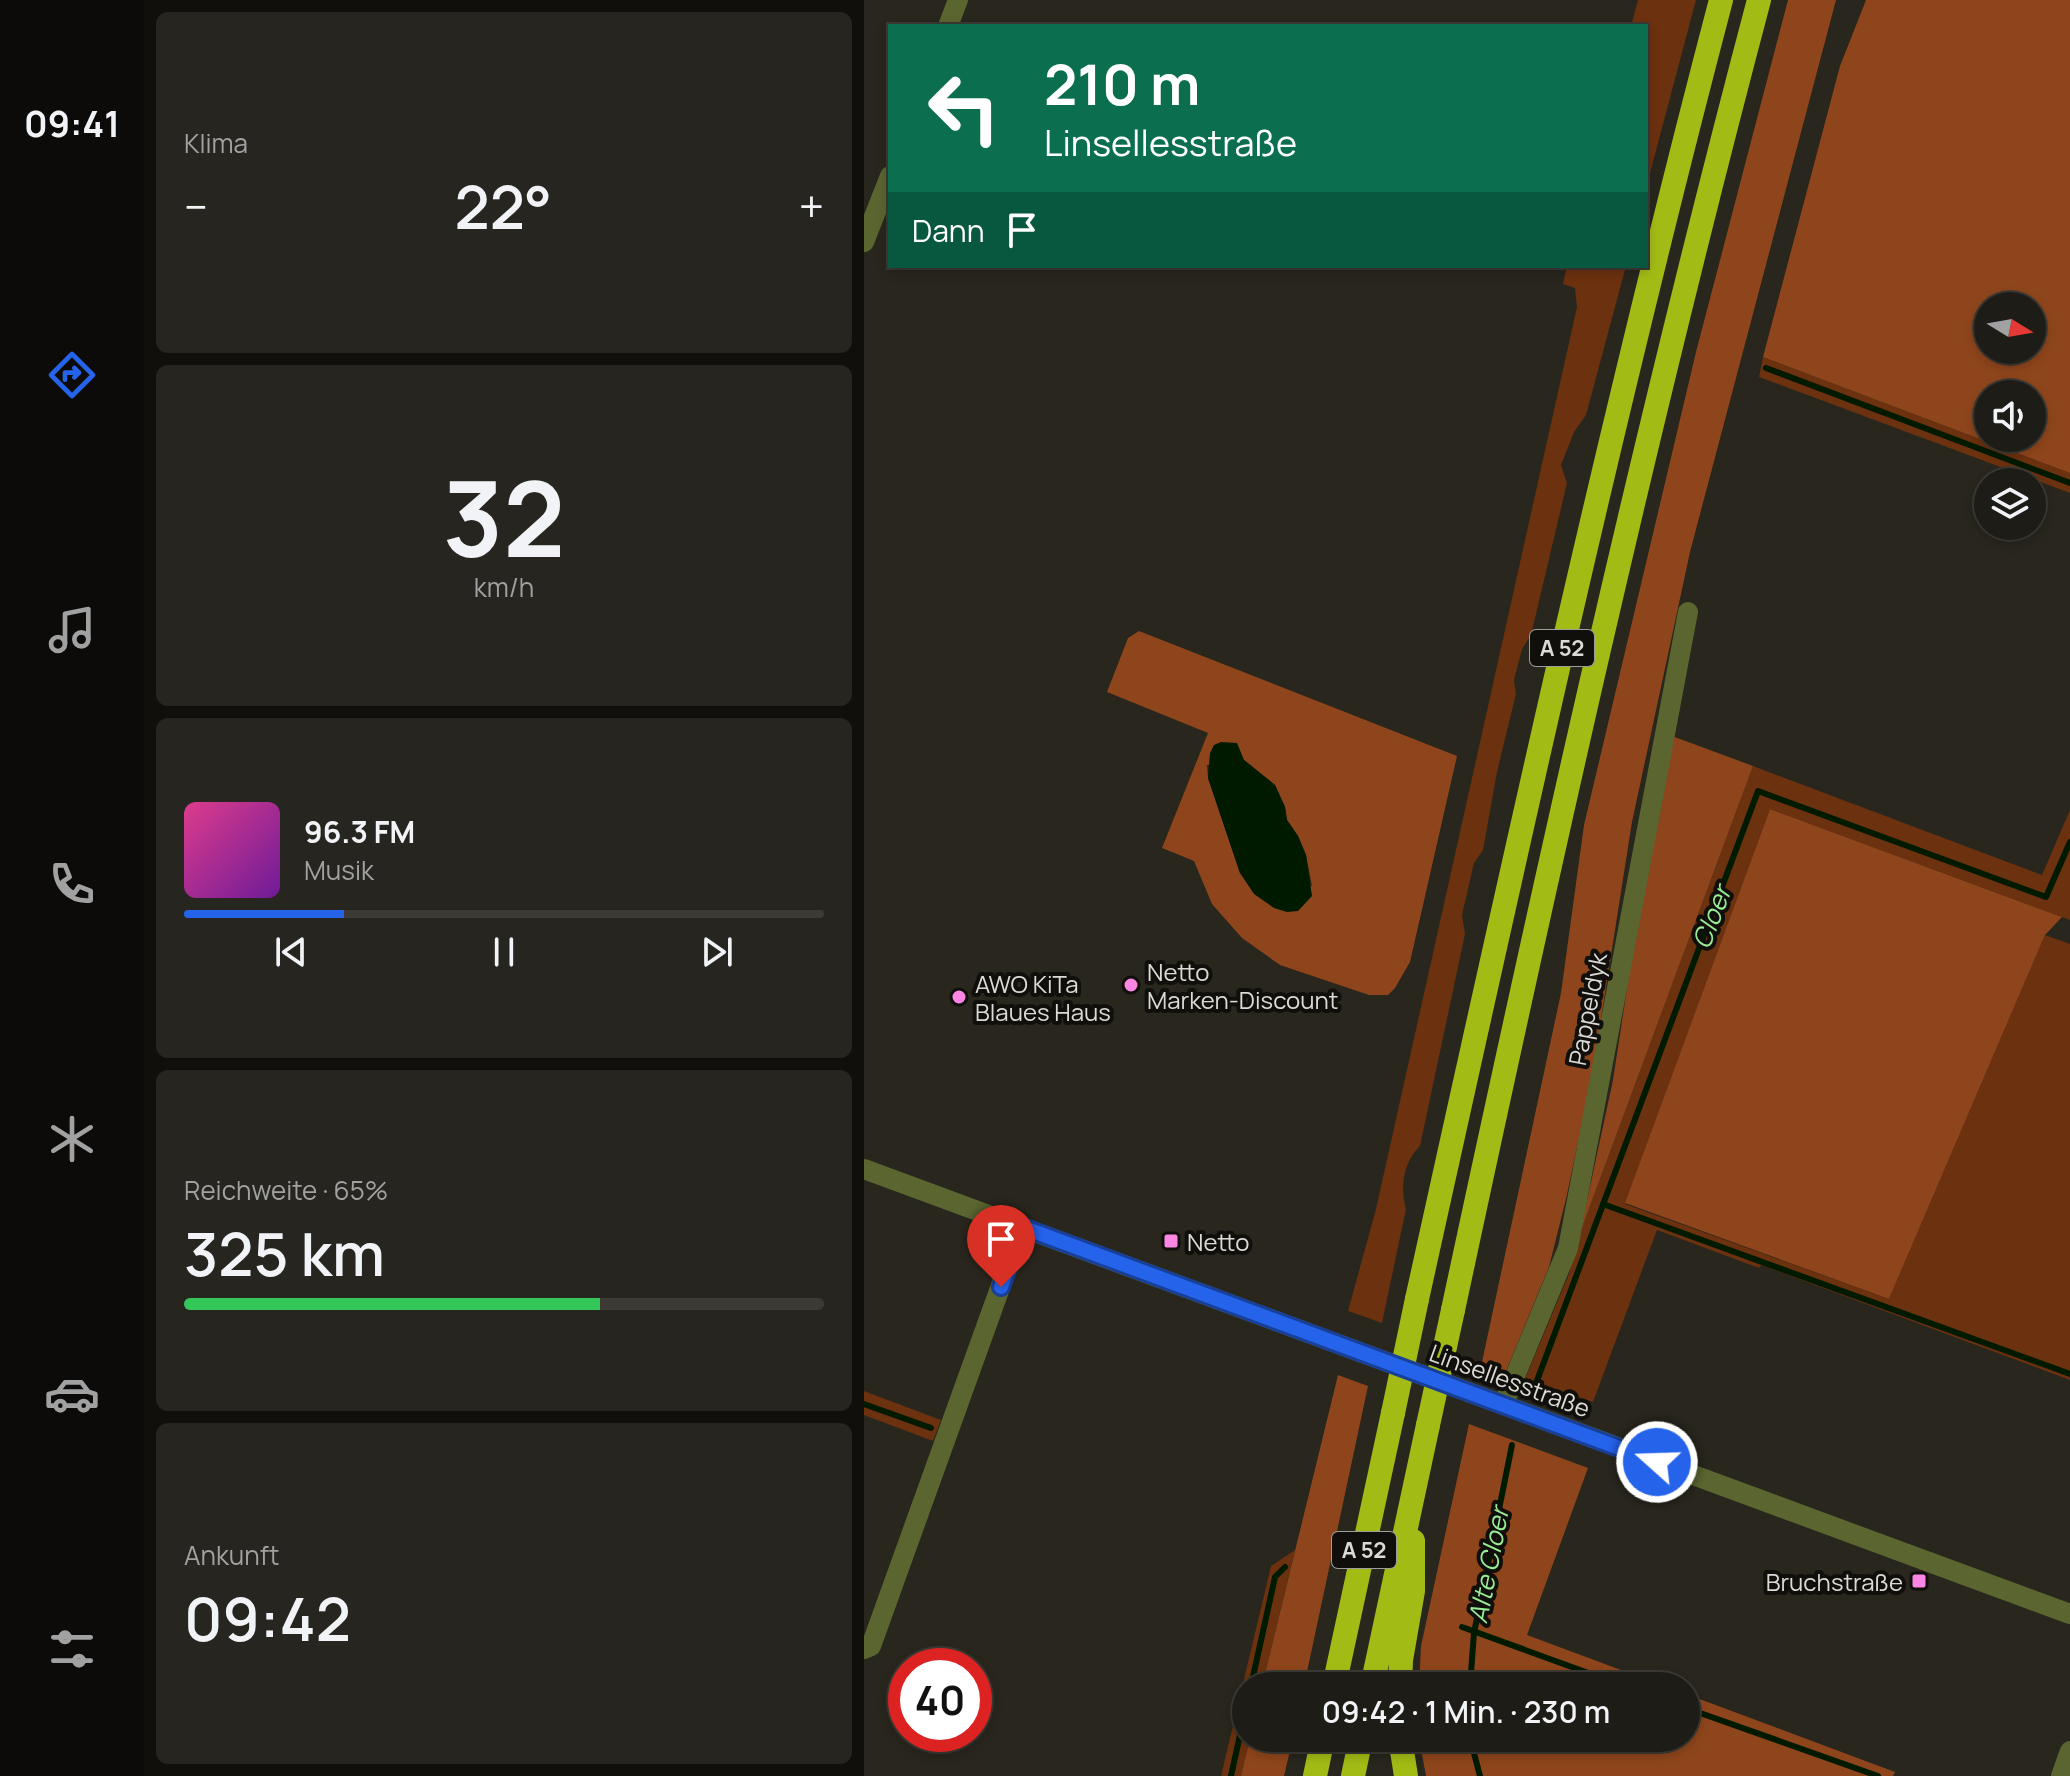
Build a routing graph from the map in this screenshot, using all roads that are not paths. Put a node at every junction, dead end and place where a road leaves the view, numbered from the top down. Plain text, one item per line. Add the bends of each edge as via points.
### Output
1 (958, 0) edge
2 (1721, 0) edge
3 (1759, 0) edge
4 (949, 24) edge
5 (888, 181) edge
6 (864, 242) edge
7 (1688, 612) dead end
8 (864, 1169) edge
9 (1022, 1227) junction
10 (1503, 1405) junction
11 (1414, 1490) junction
12 (2070, 1614) edge
13 (864, 1649) edge
14 (1337, 1672) edge
15 (1375, 1672) edge
16 (1401, 1672) edge
17 (2070, 1751) edge
18 (1320, 1752) edge
19 (1358, 1752) edge
20 (1402, 1752) edge
21 (1315, 1776) edge
22 (1353, 1776) edge
23 (1406, 1776) edge
24 (2061, 1776) edge

1 - 4 street
2 - 14 highway, A 52, bridge via 1577,578
3 - 11 highway, A 52, bridge via 1616,571
5 - 6 street
7 - 10 street, Pappeldyk via 1568,1248
8 - 9 street, Linsellesstraße
9 - 10 street, Linsellesstraße
9 - 13 street via 871,1646
10 - 12 street, Linsellesstraße
11 - 15 highway, A 52
11 - 16 highway via 1413,1591
17 - 24 street
18 - 21 highway
19 - 22 highway
20 - 23 highway

